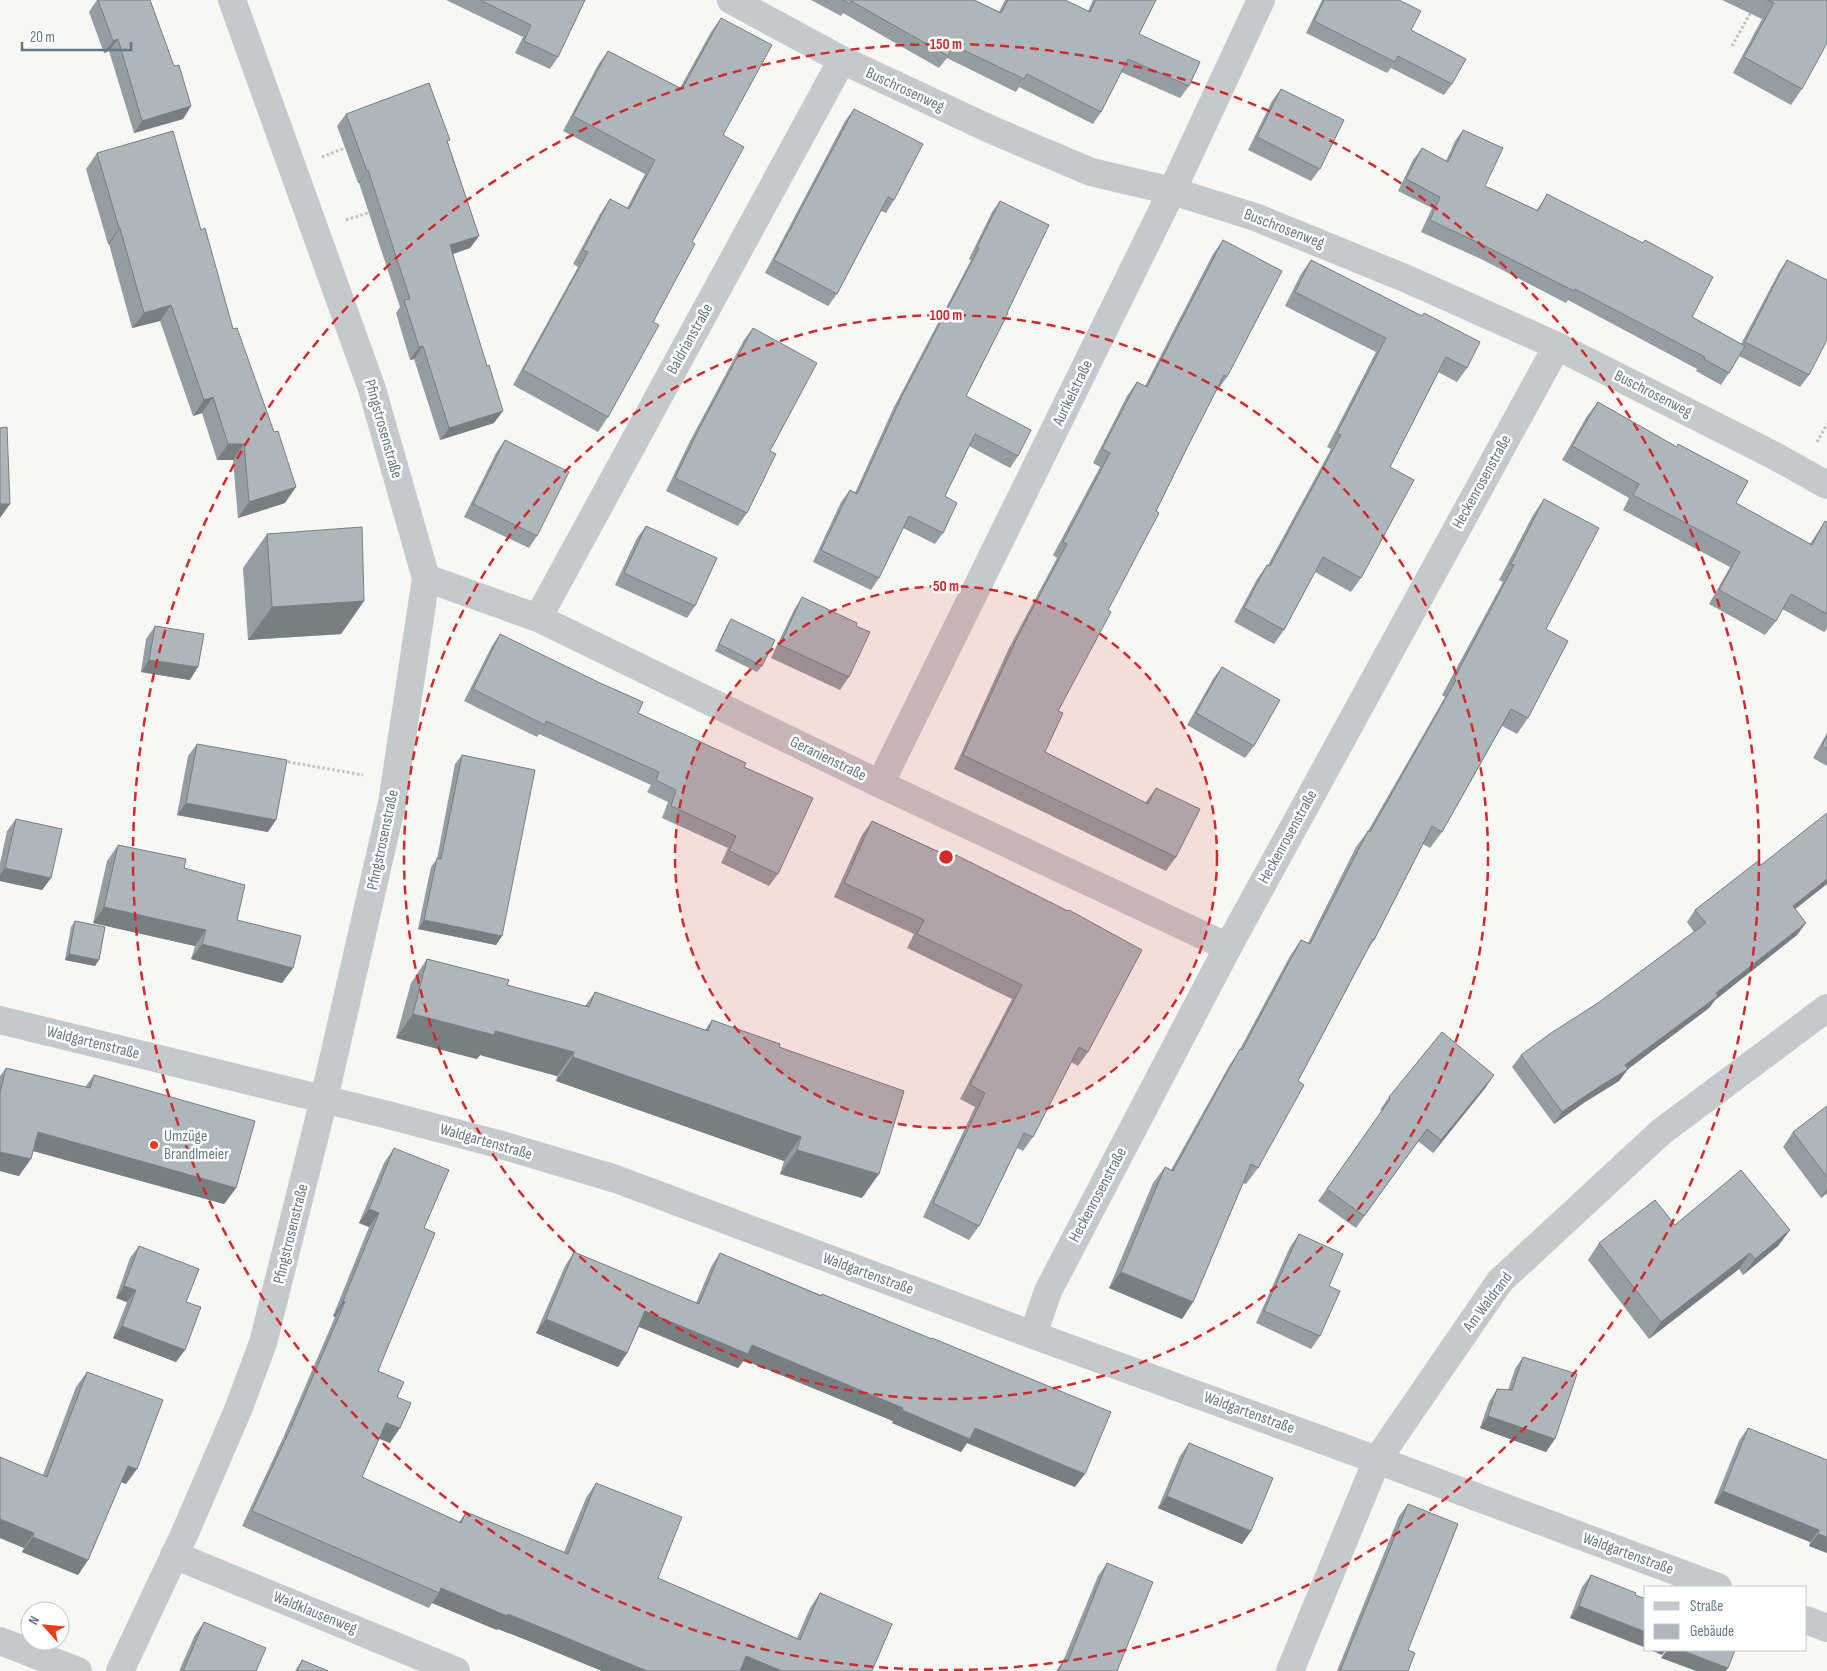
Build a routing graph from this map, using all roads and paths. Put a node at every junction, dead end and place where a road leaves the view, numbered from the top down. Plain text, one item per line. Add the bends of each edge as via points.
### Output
1 (232, 0) edge
2 (731, 0) edge
3 (1262, 0) edge
4 (1753, 8) dead end
5 (1732, 46) dead end
6 (842, 60) junction
7 (1172, 191) junction
8 (380, 209) edge
9 (315, 231) junction
10 (1557, 346) junction
11 (1827, 485) edge
12 (426, 578) junction
13 (538, 618) junction
14 (279, 760) edge
15 (396, 780) junction
16 (880, 784) junction
17 (1228, 947) junction
18 (1827, 1008) edge
19 (0, 1020) edge
20 (324, 1099) junction
21 (1033, 1335) junction
22 (1376, 1460) junction
23 (174, 1555) junction
24 (1715, 1586) edge
25 (1807, 1620) edge
26 (1827, 1628) edge
27 (0, 1641) edge
28 (78, 1671) edge
29 (120, 1671) edge
30 (456, 1671) edge
31 (1290, 1671) edge

1 - 9 street, Pfingstrosenstraße
2 - 6 street, Buschrosenweg
3 - 7 street, Aurikelstraße
4 - 5 path
6 - 7 street, Buschrosenweg via 1091,172
6 - 13 street, Baldrianstraße
7 - 10 street, Buschrosenweg via 1255,217 1407,279
7 - 16 street, Aurikelstraße
8 - 9 path
9 - 12 street, Pfingstrosenstraße via 372,389
10 - 11 street, Buschrosenweg
10 - 17 street, Heckenrosenstraße
12 - 13 street, Geranienstraße
12 - 15 street, Pfingstrosenstraße
13 - 16 street, Geranienstraße
14 - 15 path
15 - 20 street, Pfingstrosenstraße
16 - 17 street, Geranienstraße
17 - 21 street, Heckenrosenstraße via 1048,1291
18 - 22 street, Am Waldrand via 1661,1132 1500,1280
19 - 20 street, Waldgartenstraße
20 - 21 street, Waldgartenstraße via 498,1144 616,1179
20 - 23 street, Pfingstrosenstraße via 263,1343 238,1410
21 - 22 street, Waldgartenstraße
22 - 24 street, Waldgartenstraße
22 - 31 street, Am Waldrand
23 - 29 street, Pfingstrosenstraße
23 - 30 street, Waldklausenweg
25 - 26 street
27 - 28 street

